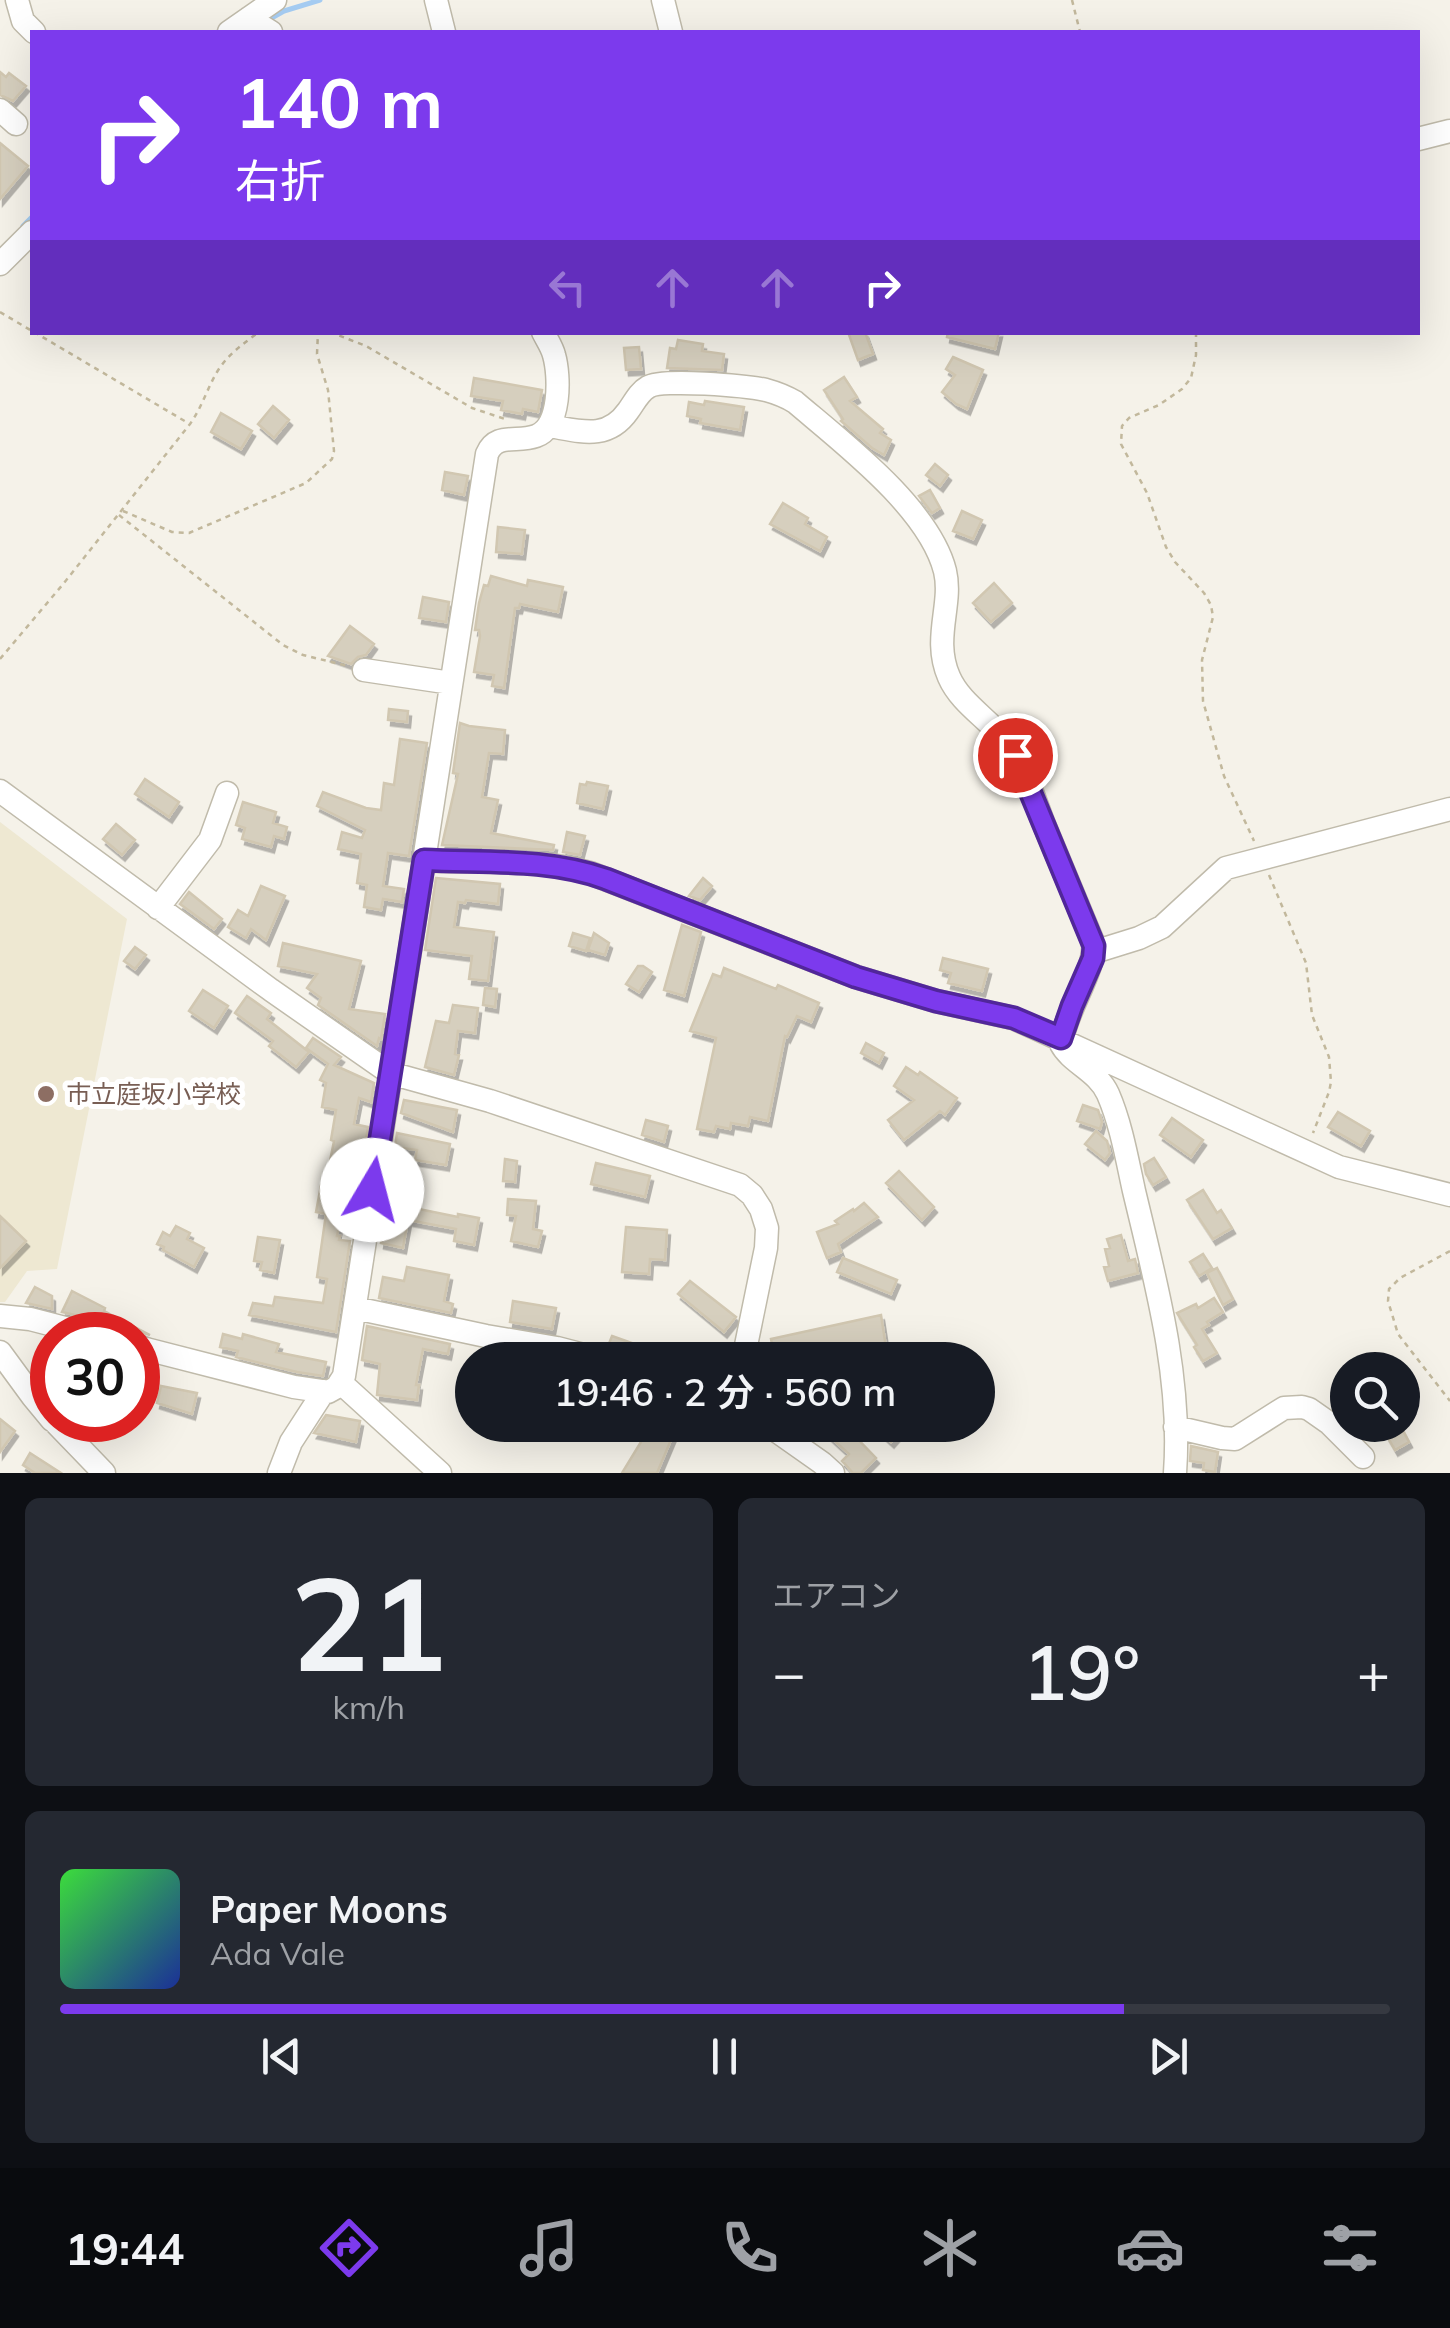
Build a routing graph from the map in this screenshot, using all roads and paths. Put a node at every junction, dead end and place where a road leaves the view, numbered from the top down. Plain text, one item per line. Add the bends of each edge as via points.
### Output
1 (18, 0) edge
2 (276, 0) edge
3 (436, 0) edge
4 (663, 0) edge
5 (1072, 0) edge
6 (249, 18) junction
7 (32, 30) edge
8 (232, 30) edge
9 (267, 30) edge
10 (444, 30) edge
11 (670, 30) edge
12 (1080, 30) edge
13 (1450, 131) edge
14 (1420, 138) edge
15 (30, 234) edge
16 (0, 264) edge
17 (0, 312) edge
18 (30, 330) edge
19 (39, 335) edge
20 (255, 335) edge
21 (318, 335) edge
22 (338, 335) edge
23 (545, 335) edge
24 (1196, 335) edge
25 (510, 420) dead end
26 (190, 424) junction
27 (549, 426) junction
28 (120, 512) junction
29 (0, 659) edge
30 (364, 670) joint
31 (452, 683) junction
32 (0, 791) edge
33 (228, 793) dead end
34 (1450, 809) edge
35 (1262, 858) junction
36 (424, 860) junction
37 (158, 908) junction
38 (1094, 952) junction
39 (1061, 1038) junction
40 (390, 1072) junction
41 (1305, 1152) junction
42 (1450, 1195) edge
43 (1450, 1251) edge
44 (356, 1308) junction
45 (0, 1316) edge
46 (30, 1319) edge
47 (522, 1342) edge
48 (747, 1342) edge
49 (0, 1352) edge
50 (160, 1353) edge
51 (332, 1387) junction
52 (30, 1394) edge
53 (1450, 1401) edge
54 (1175, 1427) junction
55 (74, 1442) edge
56 (792, 1442) edge
57 (1363, 1457) dead end
58 (104, 1473) edge
59 (279, 1473) edge
60 (440, 1473) edge
61 (833, 1473) edge
62 (1175, 1473) edge

1 - 7 street
2 - 6 street
3 - 10 street
4 - 11 street
5 - 12 path
6 - 8 street
6 - 9 street
13 - 14 street
15 - 16 street
17 - 18 path
19 - 26 path
20 - 26 path via 223,363
21 - 28 path via 334,451 310,480 190,533
22 - 25 path via 472,408
23 - 27 street via 558,379
24 - 35 path via 1191,378 1129,418 1121,444 1166,548 1211,605 1203,701 1224,776
26 - 28 path
27 - 31 street via 489,448
27 - 38 street via 610,429 647,387 660,382 766,390 795,402 903,500 944,570 948,675 1015,755
28 - 29 path
28 - 30 path via 283,644
30 - 31 street
31 - 36 street
32 - 37 street
33 - 37 street via 210,840
34 - 35 street
35 - 38 street via 1226,868 1155,932
35 - 41 path via 1306,963 1312,1014 1329,1057 1327,1101
36 - 39 street via 572,868 856,977 1014,1018
36 - 40 street
37 - 40 street
38 - 39 street
39 - 41 street
39 - 54 street via 1066,1052 1107,1090 1114,1110 1164,1322
40 - 44 street
40 - 48 street via 490,1100 752,1194 768,1228
41 - 42 street
43 - 53 path via 1400,1278 1388,1302 1398,1334
44 - 47 street
44 - 51 street via 347,1365
45 - 46 street
49 - 52 street
50 - 51 street via 264,1380
51 - 59 street via 290,1442
51 - 60 street
54 - 57 street via 1235,1439 1284,1408 1302,1407
54 - 62 street
55 - 58 street
56 - 61 street

